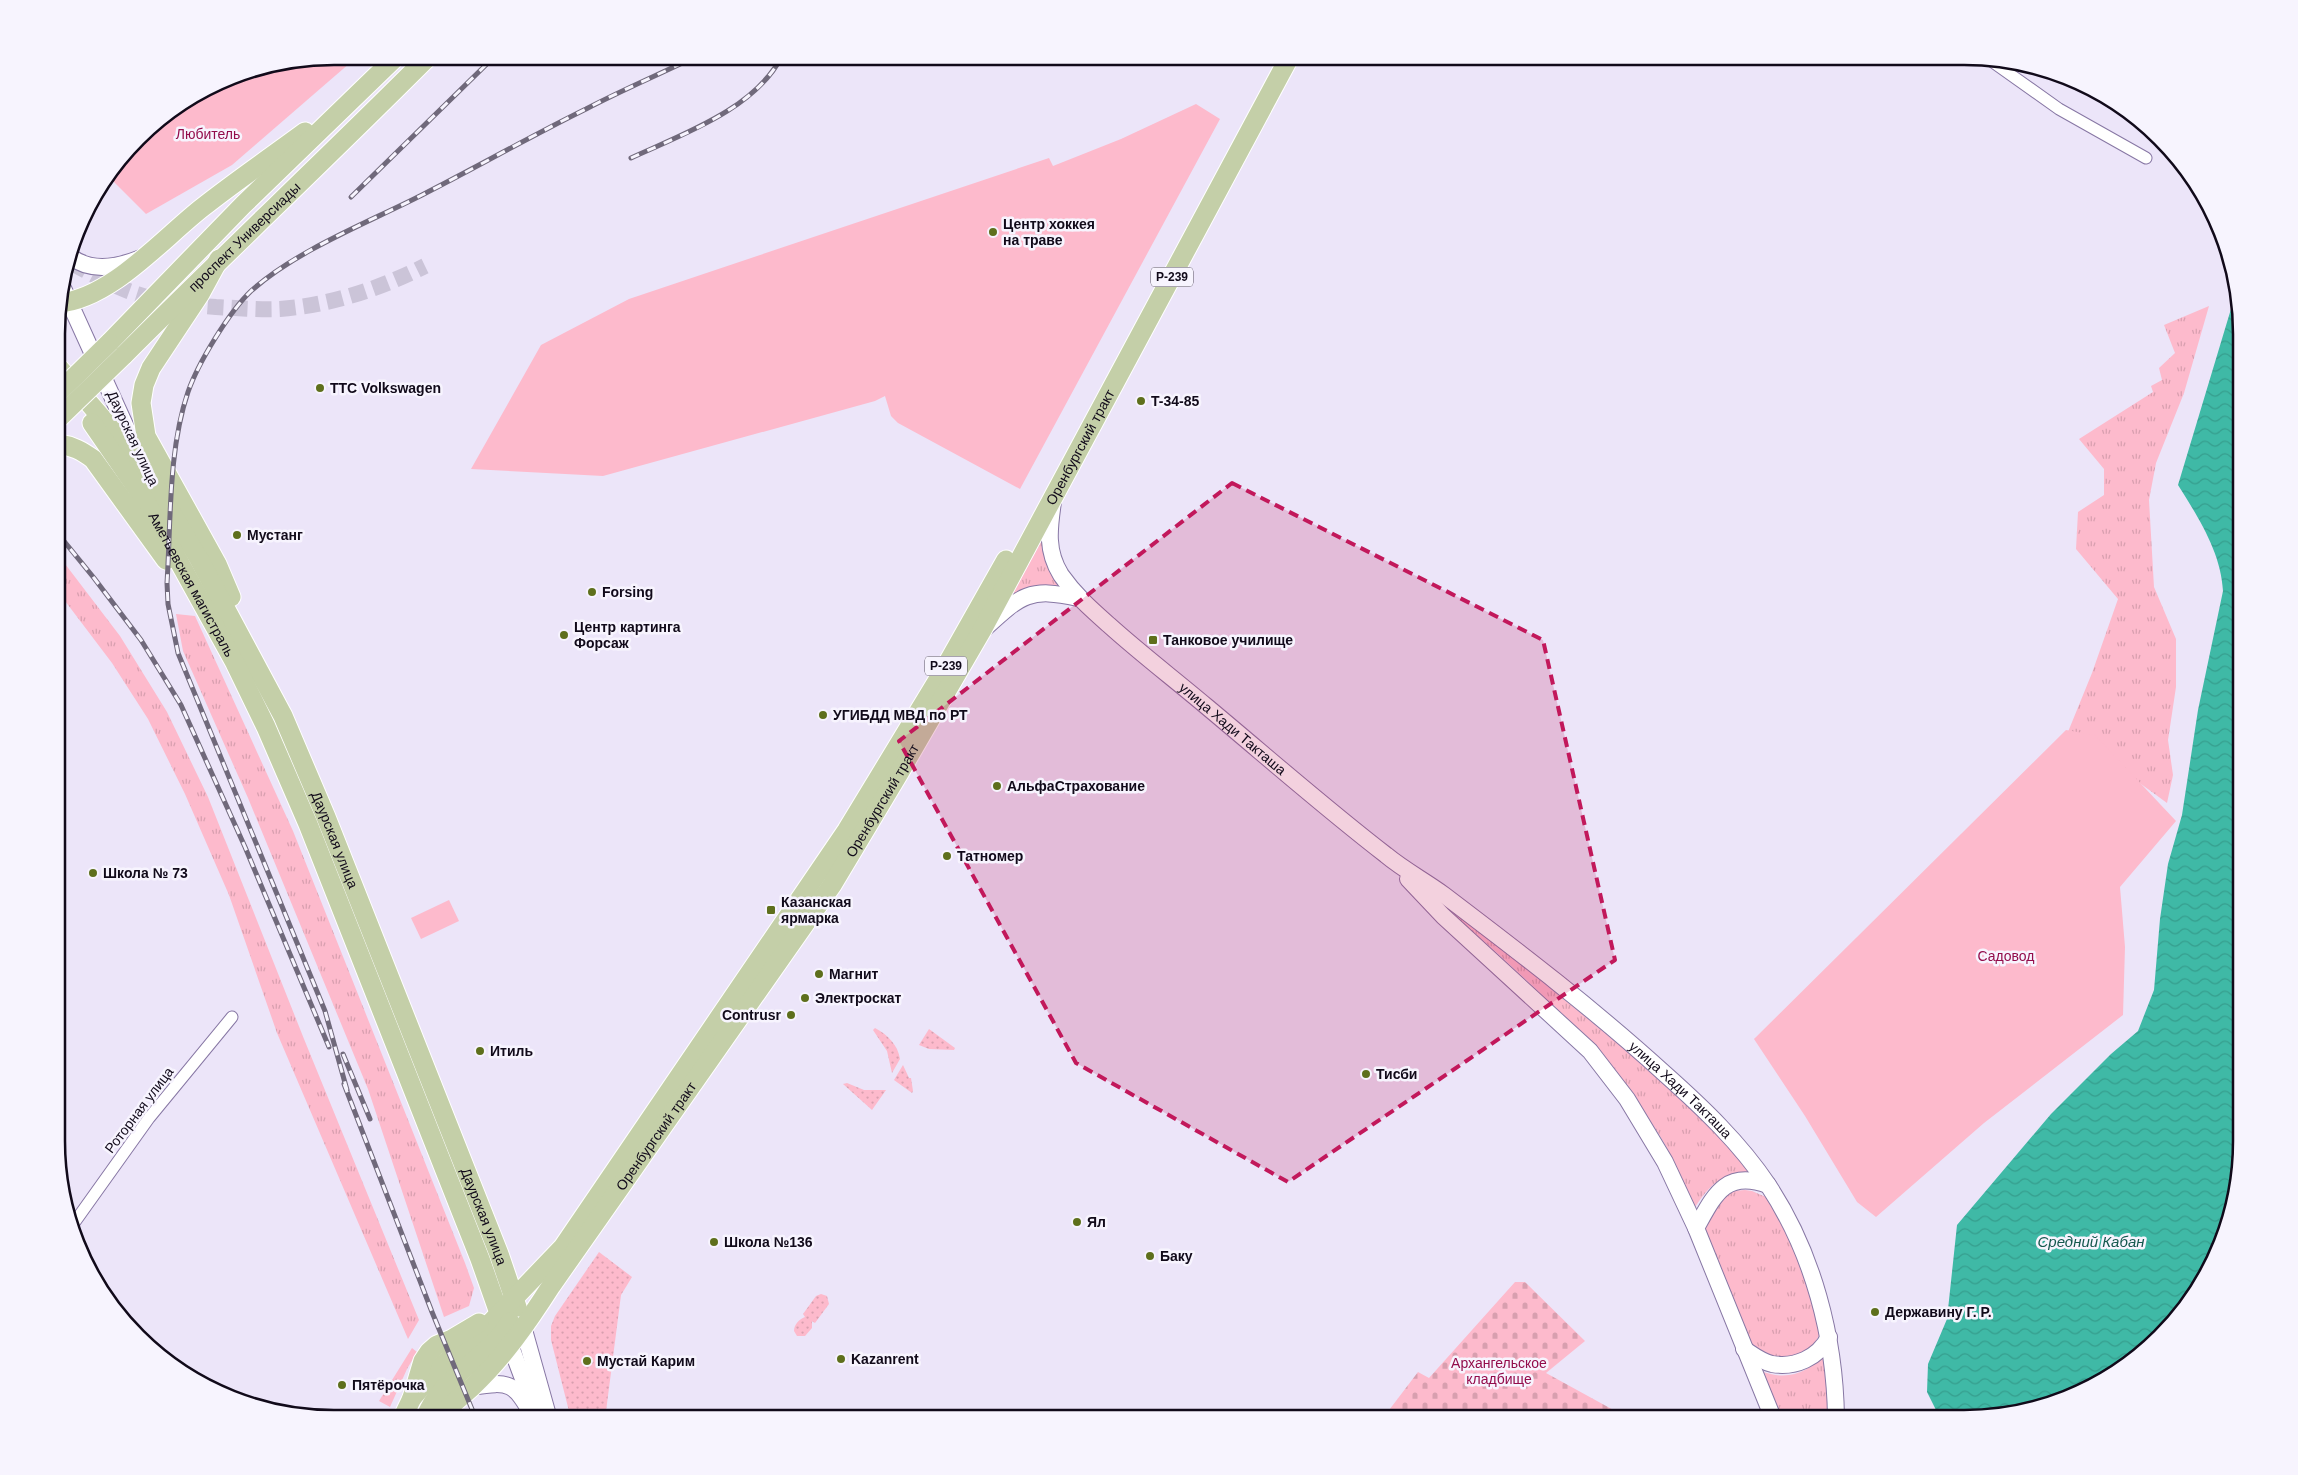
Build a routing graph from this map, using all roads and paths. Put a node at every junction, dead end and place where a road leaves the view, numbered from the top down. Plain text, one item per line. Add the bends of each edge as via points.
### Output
1 (388, 65) edge
2 (420, 65) edge
3 (1275, 65) edge
4 (1285, 65) edge
5 (2000, 67) edge
6 (353, 98) junction
7 (2146, 158) dead end
8 (146, 257) junction
9 (219, 259) junction
10 (75, 260) edge
11 (67, 297) edge
12 (67, 303) edge
13 (116, 349) junction
14 (65, 375) edge
15 (65, 387) edge
16 (65, 392) edge
17 (65, 411) edge
18 (65, 445) edge
19 (144, 467) junction
20 (1054, 498) junction
21 (1078, 598) junction
22 (982, 630) junction
23 (243, 660) junction
24 (326, 817) junction
25 (308, 824) junction
26 (1388, 857) junction
27 (232, 1017) dead end
28 (1768, 1185) junction
29 (77, 1219) edge
30 (1696, 1228) junction
31 (514, 1296) junction
32 (499, 1311) junction
33 (513, 1334) junction
34 (1829, 1337) junction
35 (1744, 1350) junction
36 (472, 1387) junction
37 (406, 1410) edge
38 (429, 1410) edge
39 (446, 1410) edge
40 (530, 1410) edge
41 (534, 1410) edge
42 (545, 1410) edge
43 (1770, 1410) edge
44 (1836, 1410) edge

1 - 6 main road, проспект Универсиады
2 - 9 main road, проспект Универсиады
3 - 31 main road, Оренбургский тракт / Р-239 via 1038,506 941,675 817,878 563,1246
4 - 20 main road, Оренбургский тракт / Р-239
5 - 7 street via 2059,109
6 - 8 main road via 201,208
6 - 13 main road, проспект Универсиады via 237,212
8 - 10 street via 113,267 94,267
8 - 11 main road via 92,294
9 - 13 main road, проспект Универсиады
9 - 23 main road via 151,368 143,394 142,418 146,436 217,564 242,625
12 - 19 street, Даурская улица
13 - 15 main road, проспект Универсиады, bridge
13 - 17 main road, проспект Универсиады, bridge
14 - 19 main road
16 - 23 main road, Аметьевская магистраль via 97,429 140,493
18 - 23 main road via 93,459
19 - 23 main road, Даурская улица via 199,559
20 - 21 street, улица Хади Такташа via 1048,537 1051,556
20 - 22 main road, Оренбургский тракт / Р-239
21 - 22 street, улица Хади Такташа via 1038,592 1022,598
21 - 26 street, улица Хади Такташа
22 - 33 main road, Оренбургский тракт / Р-239 via 832,884 551,1286
23 - 24 main road, Даурская улица via 283,716
23 - 25 main road, Даурская улица via 266,727
24 - 25 street
24 - 31 main road, Даурская улица
25 - 32 main road, Даурская улица
26 - 28 street, улица Хади Такташа via 1553,978 1639,1050 1718,1124
26 - 30 street, улица Хади Такташа via 1443,916 1590,1051 1648,1131
27 - 29 street, Роторная улица via 150,1118
28 - 30 street via 1750,1179 1726,1184 1715,1194
28 - 34 street, улица Хади Такташа via 1809,1268
30 - 35 street, улица Хади Такташа
31 - 32 main road, Оренбургский тракт
31 - 33 main road, Даурская улица
32 - 33 main road, Даурская улица
32 - 37 main road, Оренбургский тракт via 474,1339 437,1369 412,1398
33 - 36 main road
33 - 38 main road via 452,1378
33 - 41 street, Даурская улица
33 - 42 street, Даурская улица
34 - 35 street via 1818,1352 1796,1364 1773,1364
34 - 44 street, улица Хади Такташа
35 - 43 street, улица Хади Такташа
36 - 39 main road
36 - 40 street via 508,1384

